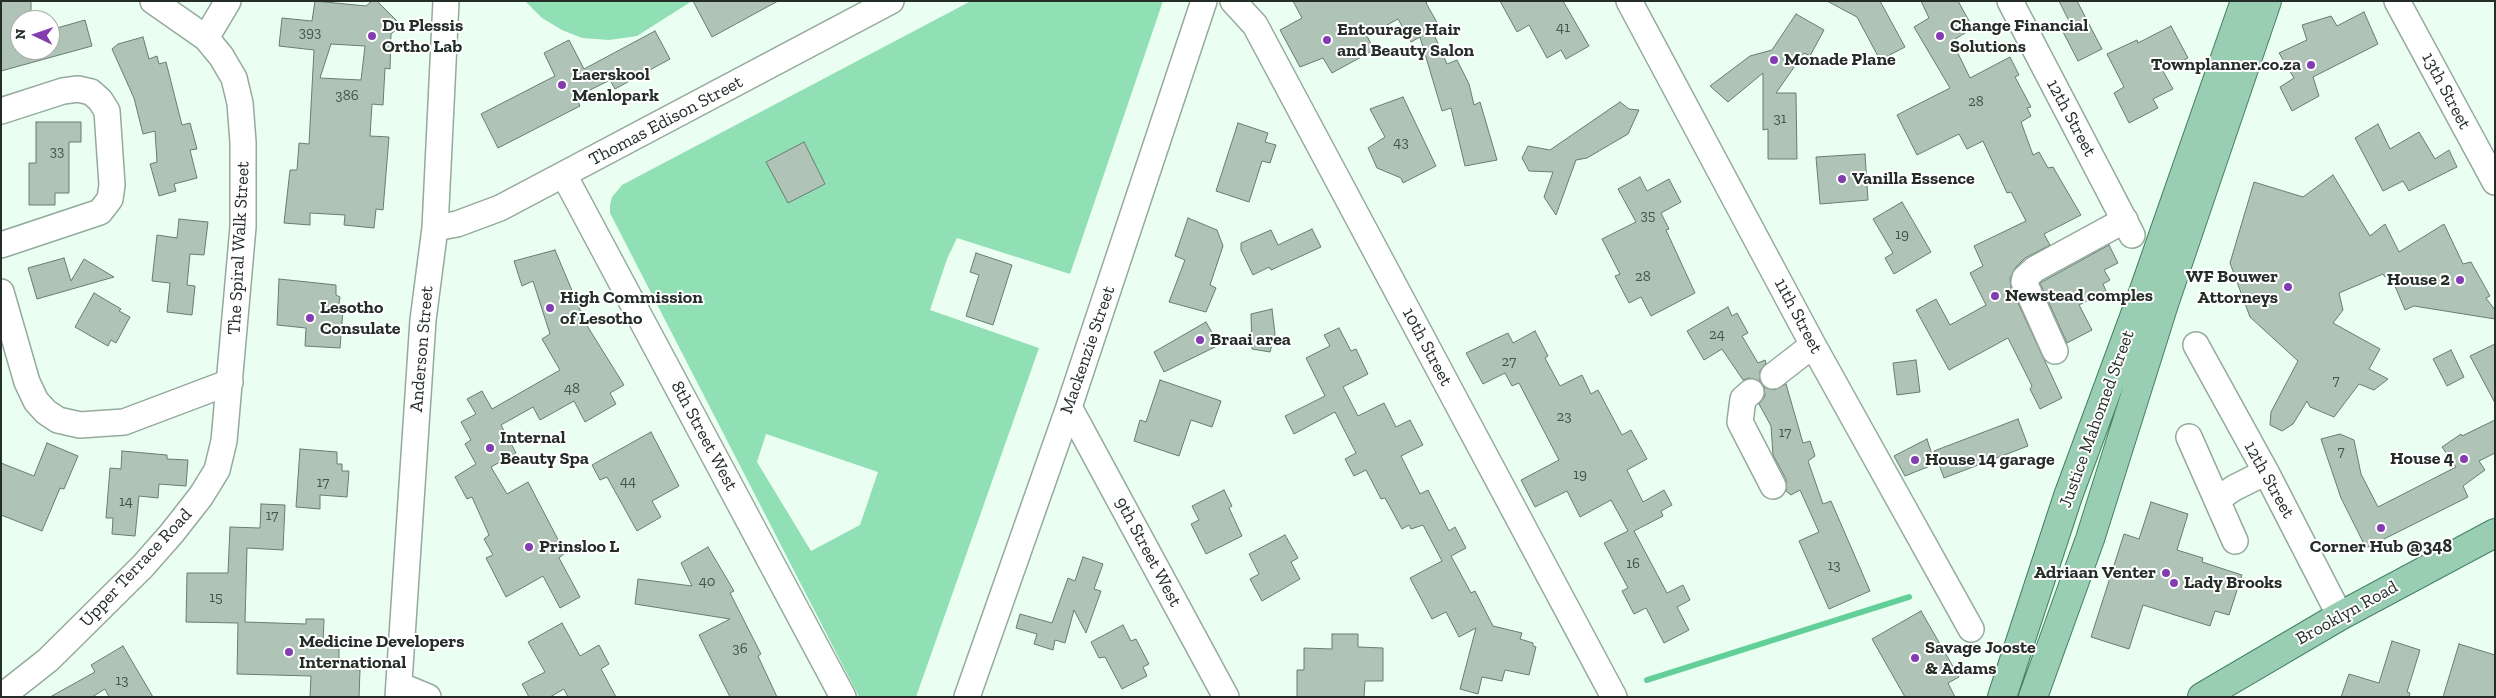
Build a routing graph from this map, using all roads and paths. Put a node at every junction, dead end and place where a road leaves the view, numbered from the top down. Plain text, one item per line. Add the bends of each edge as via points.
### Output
1 (154, 1) edge
2 (228, 1) edge
3 (446, 1) edge
4 (891, 1) edge
5 (1204, 1) edge
6 (1233, 1) edge
7 (1629, 1) edge
8 (2010, 1) edge
9 (2245, 1) edge
10 (2267, 1) edge
11 (2397, 1) edge
12 (206, 38) junction
13 (1, 111) edge
14 (564, 175) junction
15 (2495, 182) edge
16 (435, 228) junction
17 (1, 245) edge
18 (1, 292) edge
19 (1813, 345) junction
20 (2196, 345) dead end
21 (2055, 352) dead end
22 (1773, 376) dead end
23 (230, 382) junction
24 (1751, 392) dead end
25 (1069, 406) junction
26 (2189, 437) dead end
27 (2266, 472) junction
28 (1773, 486) dead end
29 (2218, 499) junction
30 (2495, 533) edge
31 (2235, 542) dead end
32 (2340, 616) junction
33 (1971, 629) dead end
34 (399, 691) edge
35 (2036, 694) edge
36 (1, 696) edge
37 (428, 697) edge
38 (843, 697) edge
39 (967, 697) edge
40 (1226, 697) edge
41 (1614, 697) edge
42 (2002, 697) edge
43 (2202, 697) edge

1 - 12 street, The Spiral Walk Street
2 - 12 street
3 - 16 street, Anderson Street
4 - 14 street, Thomas Edison Street
5 - 25 street, Mackenzie Street
6 - 41 street, 10th Street via 1255,25
7 - 19 street, 11th Street
8 - 21 street, 12th Street via 2129,227 2035,269 2025,278
9 - 42 main road, Justice Mahomed Street via 2068,496
10 - 35 main road, Justice Mahomed Street
11 - 15 street, 13th Street
12 - 23 street, The Spiral Walk Street via 222,56 234,78 243,142 243,227
13 - 17 street via 63,91 78,89 91,92 106,111 112,185 110,199 100,212
14 - 16 street, Thomas Edison Street via 477,218
14 - 38 street, 8th Street West
16 - 34 street, Anderson Street via 423,320
18 - 23 street via 27,382 36,401 58,420 80,425 124,422
19 - 22 street
19 - 33 street, 11th Street
20 - 27 street, 12th Street
23 - 36 street, Upper Terrace Road via 224,441 217,470 201,496 143,566 48,660
24 - 28 street via 1743,399 1740,422
25 - 39 street, Mackenzie Street
25 - 40 street, 9th Street West
26 - 29 street
27 - 29 street
27 - 32 street, 12th Street
29 - 31 street
30 - 32 main road, Brooklyn Road
32 - 43 main road, Brooklyn Road
34 - 37 street

